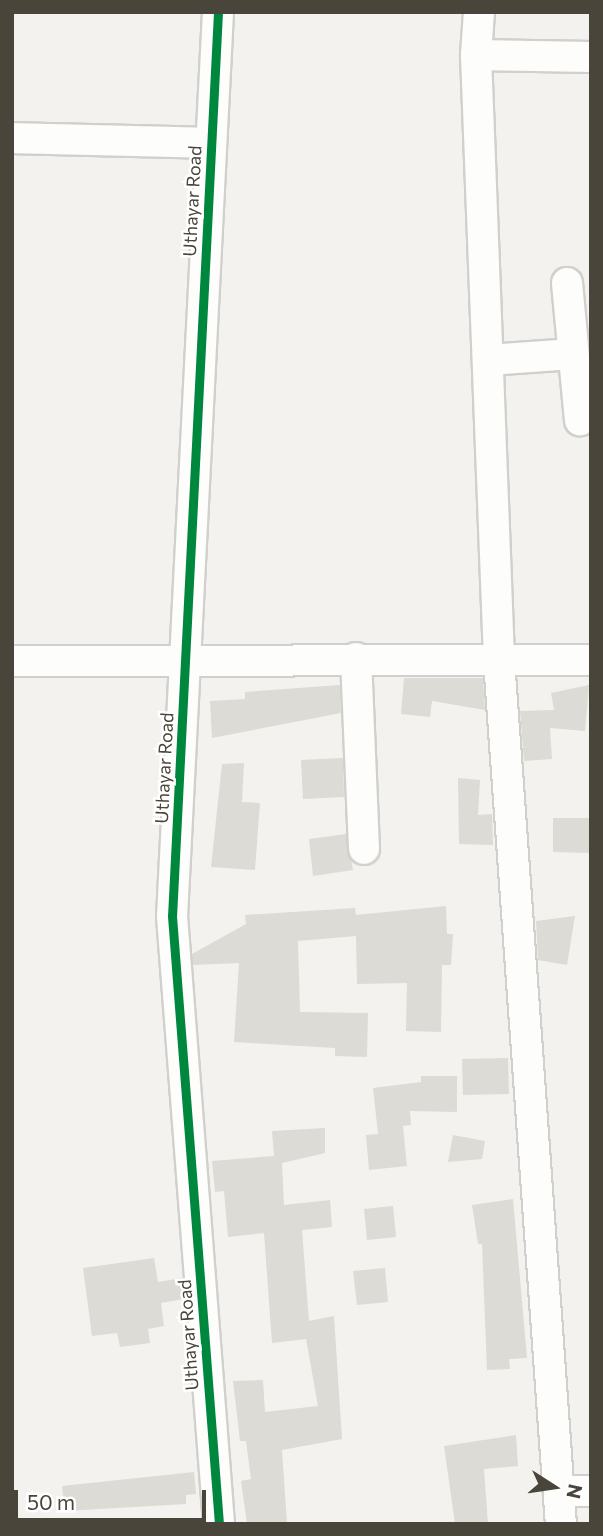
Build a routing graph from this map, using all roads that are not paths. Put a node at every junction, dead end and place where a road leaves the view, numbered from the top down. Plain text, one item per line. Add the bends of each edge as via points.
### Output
1 (218, 12) edge
2 (479, 12) edge
3 (476, 55) junction
4 (591, 57) edge
5 (12, 138) edge
6 (211, 143) junction
7 (567, 283) dead end
8 (573, 354) junction
9 (488, 360) junction
10 (580, 420) dead end
11 (356, 658) junction
12 (499, 660) junction
13 (591, 660) edge
14 (12, 661) edge
15 (186, 664) junction
16 (364, 849) dead end
17 (559, 1491) junction
18 (591, 1491) edge
19 (219, 1524) edge
20 (561, 1524) edge

1 - 6 street, Uthayar Road
2 - 3 street
3 - 4 street
3 - 9 street
5 - 6 street
6 - 15 street, Uthayar Road
7 - 8 street
8 - 9 street
8 - 10 street
9 - 12 street
11 - 12 street
11 - 15 street
11 - 16 street
12 - 13 street
12 - 17 street
14 - 15 street
15 - 19 street, Uthayar Road via 172,916
17 - 18 street
17 - 20 street

